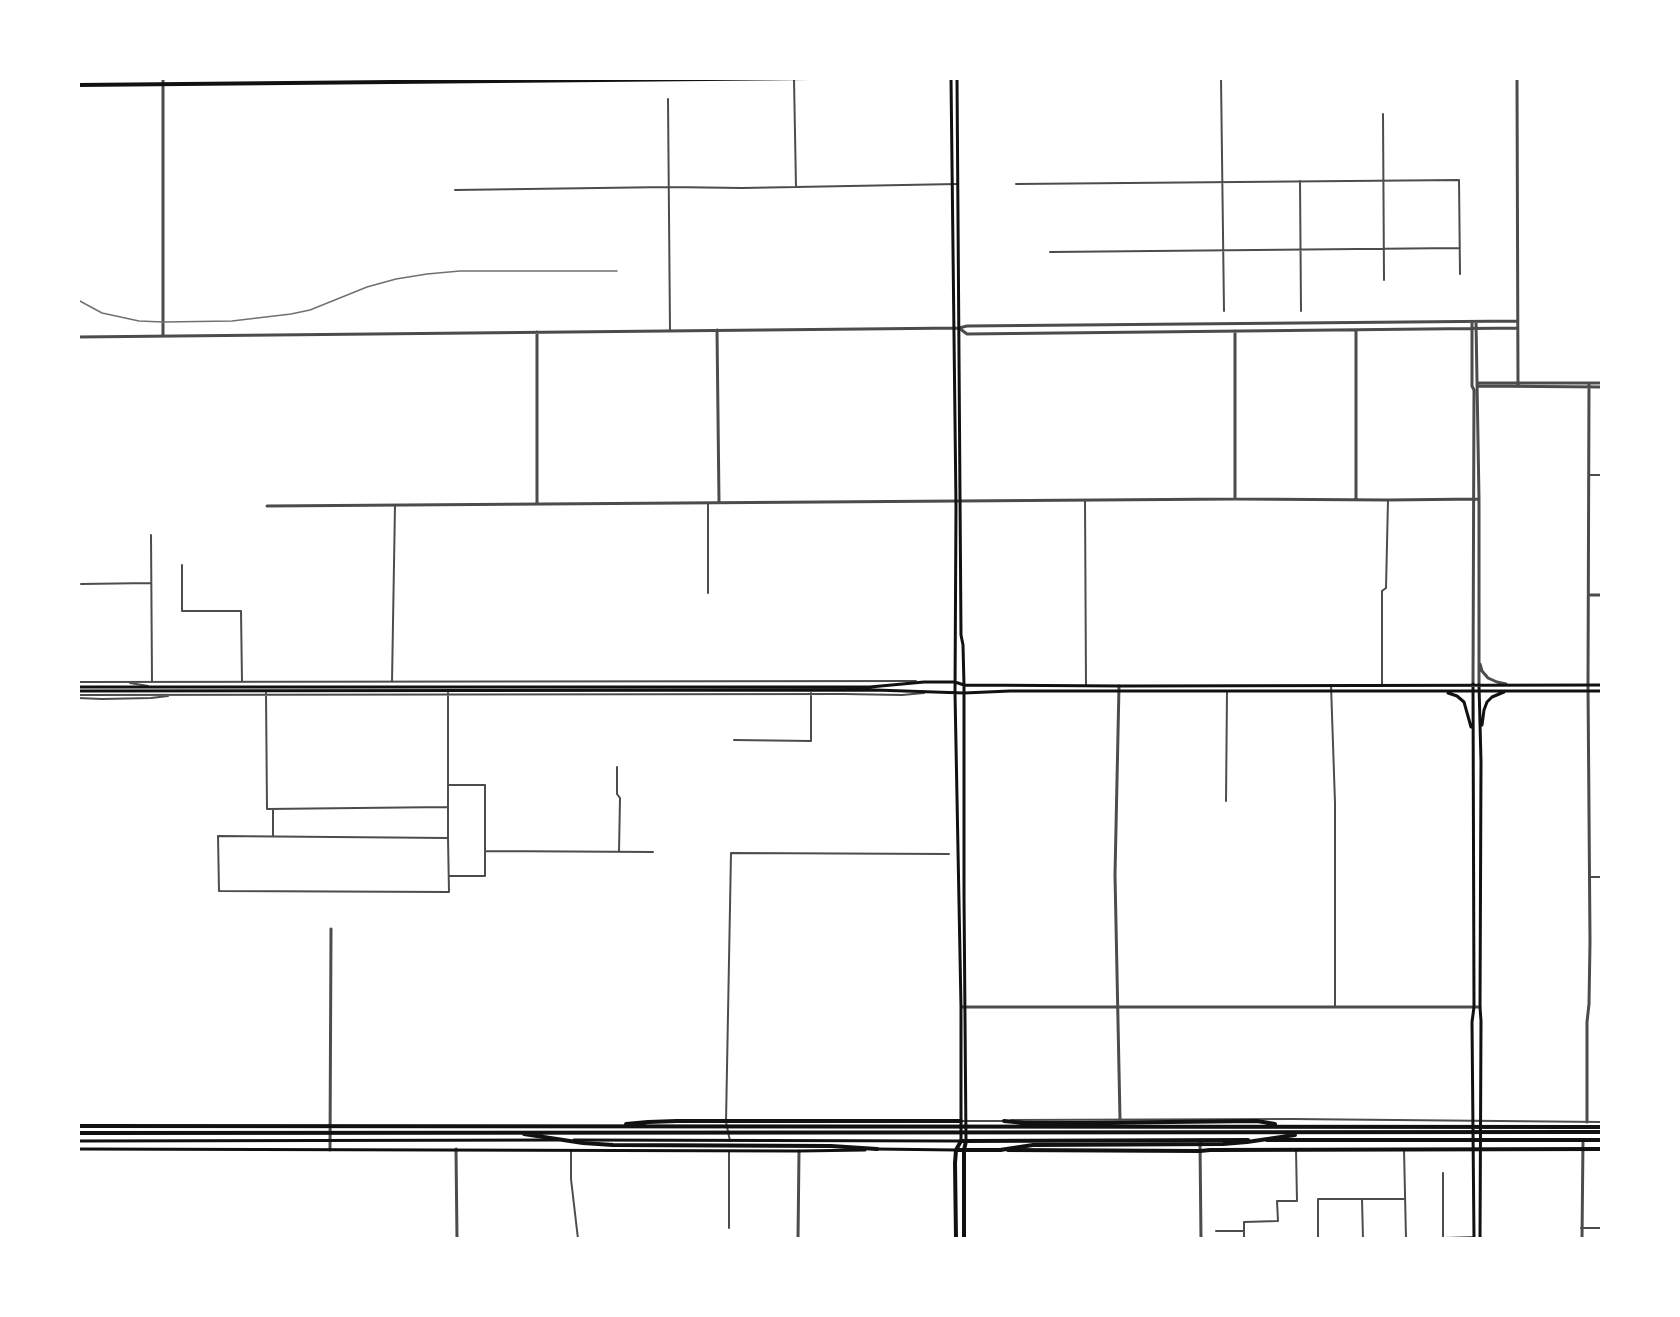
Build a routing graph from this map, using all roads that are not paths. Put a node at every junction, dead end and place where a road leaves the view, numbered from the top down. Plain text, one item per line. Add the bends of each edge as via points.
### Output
1 (794, 78) edge
2 (810, 78) edge
3 (951, 78) edge
4 (957, 78) edge
5 (1221, 78) edge
6 (1517, 78) edge
7 (467, 79) edge
8 (705, 79) edge
9 (296, 80) edge
10 (163, 81) edge
11 (78, 85) edge
12 (668, 99) dead end
13 (1383, 114) dead end
14 (1384, 180) junction
15 (1300, 181) junction
16 (1222, 182) junction
17 (955, 184) junction
18 (1016, 184) dead end
19 (669, 187) junction
20 (796, 187) junction
21 (455, 190) dead end
22 (1384, 248) junction
23 (1460, 248) junction
24 (1223, 249) junction
25 (1300, 249) junction
26 (1050, 252) dead end
27 (1460, 274) dead end
28 (1384, 280) dead end
29 (1224, 311) dead end
30 (1301, 311) dead end
31 (1517, 321) junction
32 (1474, 322) junction
33 (957, 328) junction
34 (1517, 328) junction
35 (1474, 329) junction
36 (717, 330) junction
37 (1356, 330) junction
38 (670, 331) junction
39 (1235, 331) junction
40 (537, 332) junction
41 (163, 335) junction
42 (78, 337) edge
43 (1472, 384) junction
44 (1477, 384) junction
45 (1518, 384) junction
46 (1590, 385) junction
47 (1602, 385) edge
48 (1590, 475) junction
49 (1602, 475) edge
50 (1235, 499) junction
51 (1474, 499) junction
52 (1479, 499) junction
53 (1356, 500) junction
54 (1388, 500) junction
55 (958, 501) junction
56 (1085, 501) junction
57 (708, 503) junction
58 (719, 503) junction
59 (537, 504) junction
60 (395, 505) junction
61 (267, 506) dead end
62 (151, 535) dead end
63 (182, 566) dead end
64 (151, 583) junction
65 (81, 584) dead end
66 (708, 593) dead end
67 (1589, 595) junction
68 (1602, 595) edge
69 (1480, 660) junction
70 (121, 681) junction
71 (152, 681) junction
72 (78, 682) edge
73 (242, 682) junction
74 (392, 682) junction
75 (924, 682) junction
76 (955, 682) junction
77 (1473, 684) junction
78 (964, 685) junction
79 (1331, 685) junction
80 (1479, 685) junction
81 (1510, 685) junction
82 (1588, 685) junction
83 (1602, 685) edge
84 (1086, 686) junction
85 (1382, 686) junction
86 (154, 687) junction
87 (1119, 688) junction
88 (160, 690) junction
89 (1331, 690) junction
90 (1227, 691) junction
91 (1437, 691) junction
92 (1472, 691) junction
93 (1479, 691) junction
94 (1513, 691) junction
95 (1589, 691) junction
96 (1602, 691) edge
97 (266, 692) junction
98 (448, 692) junction
99 (811, 692) junction
100 (78, 693) edge
101 (955, 693) junction
102 (964, 693) junction
103 (121, 694) junction
104 (126, 694) junction
105 (175, 694) junction
106 (102, 699) junction
107 (1473, 735) junction
108 (1480, 736) junction
109 (734, 740) dead end
110 (617, 767) dead end
111 (448, 785) junction
112 (1227, 801) dead end
113 (448, 807) junction
114 (273, 808) junction
115 (273, 837) junction
116 (448, 838) junction
117 (485, 851) junction
118 (619, 852) junction
119 (653, 852) dead end
120 (949, 854) dead end
121 (448, 876) junction
122 (1589, 877) junction
123 (1602, 877) edge
124 (331, 929) dead end
125 (963, 1007) junction
126 (1474, 1007) junction
127 (1480, 1007) junction
128 (1118, 1008) junction
129 (1335, 1008) junction
130 (1120, 1119) junction
131 (964, 1121) junction
132 (1004, 1121) junction
133 (1472, 1121) junction
134 (1482, 1121) junction
135 (1587, 1122) junction
136 (1602, 1122) edge
137 (78, 1126) edge
138 (611, 1126) junction
139 (1291, 1126) junction
140 (1602, 1126) edge
141 (511, 1132) junction
142 (78, 1133) edge
143 (1307, 1133) junction
144 (1602, 1133) edge
145 (1121, 1140) junction
146 (1200, 1140) junction
147 (1583, 1140) junction
148 (1602, 1140) edge
149 (78, 1141) edge
150 (330, 1141) junction
151 (730, 1141) junction
152 (961, 1141) junction
153 (966, 1141) junction
154 (1473, 1141) junction
155 (1481, 1141) junction
156 (78, 1149) edge
157 (456, 1149) junction
158 (877, 1149) junction
159 (1296, 1149) junction
160 (1404, 1149) junction
161 (1473, 1149) junction
162 (1481, 1149) junction
163 (1582, 1149) junction
164 (1602, 1149) edge
165 (330, 1150) junction
166 (571, 1150) junction
167 (956, 1150) junction
168 (963, 1150) junction
169 (1000, 1150) junction
170 (729, 1151) junction
171 (799, 1151) junction
172 (1200, 1151) junction
173 (1443, 1173) dead end
174 (1362, 1199) junction
175 (1405, 1199) junction
176 (729, 1228) dead end
177 (1581, 1228) junction
178 (1602, 1228) edge
179 (1216, 1231) dead end
180 (1244, 1231) junction
181 (1443, 1238) edge
182 (1474, 1238) edge
183 (1517, 1238) edge
184 (1582, 1238) edge
185 (457, 1239) edge
186 (578, 1239) edge
187 (798, 1239) edge
188 (956, 1239) edge
189 (964, 1239) edge
190 (1201, 1239) edge
191 (1244, 1239) edge
192 (1318, 1239) edge
193 (1363, 1239) edge
194 (1406, 1239) edge
195 (1480, 1239) edge

1 - 2 main road
1 - 8 main road
1 - 20 street
3 - 17 main road
4 - 17 main road
5 - 16 street
6 - 31 street
7 - 8 main road
7 - 9 main road
9 - 10 main road
10 - 11 main road
10 - 41 street
12 - 19 street
13 - 14 street
14 - 15 street
14 - 22 street
14 - 23 street via 1460,180
15 - 16 street
15 - 25 street
16 - 18 street
16 - 24 street
17 - 20 street
17 - 33 main road
19 - 20 street
19 - 21 street
19 - 38 street
22 - 23 street
22 - 25 street
22 - 28 street
23 - 27 street
24 - 25 street
24 - 26 street
24 - 29 street
25 - 30 street
31 - 32 street
31 - 34 street
32 - 33 street
32 - 35 street
33 - 36 street
33 - 39 street via 967,334
33 - 55 main road
34 - 35 street
34 - 45 street
35 - 37 street
35 - 43 street
35 - 44 street
36 - 38 street
36 - 58 street
37 - 39 street
37 - 53 street
38 - 40 street
39 - 50 street
40 - 41 street
40 - 59 street
41 - 42 street
43 - 44 street
43 - 51 street
44 - 45 street
44 - 52 street
45 - 46 street
46 - 47 street
46 - 48 street
48 - 49 street
48 - 67 street
50 - 53 street
50 - 56 street
51 - 52 street
51 - 54 street
51 - 77 street
52 - 69 street
53 - 54 street
54 - 85 street via 1386,588 1382,591
55 - 56 street
55 - 58 street
55 - 76 main road
55 - 78 main road
56 - 84 street
57 - 58 street
57 - 59 street
57 - 66 street
59 - 60 street
60 - 61 street
60 - 74 street
62 - 64 street
63 - 73 street via 182,611 241,611
64 - 65 street
64 - 71 street
67 - 68 street
67 - 82 street
69 - 80 street
69 - 81 street via 1488,678
70 - 71 street
70 - 72 street
70 - 86 street
71 - 73 street
73 - 74 street
74 - 75 street
75 - 76 main road
75 - 86 main road via 870,687
76 - 78 main road
76 - 101 main road
77 - 80 main road
77 - 85 main road
77 - 92 main road
78 - 84 main road
78 - 102 main road
79 - 85 main road
79 - 87 main road
79 - 89 street
80 - 81 main road
80 - 93 main road
81 - 82 main road
82 - 83 main road
82 - 95 street
84 - 87 main road
86 - 100 main road
87 - 90 main road
87 - 102 main road
87 - 128 street via 1115,875
88 - 97 main road
88 - 100 main road
88 - 104 street
89 - 90 main road
89 - 91 main road
89 - 129 street
90 - 112 street
91 - 92 main road
91 - 107 main road via 1464,702
92 - 93 main road
92 - 107 main road
93 - 94 main road
93 - 108 main road
94 - 95 main road
94 - 108 main road via 1487,702
95 - 96 main road
95 - 122 street
97 - 98 main road
97 - 105 street
97 - 114 street via 267,809
98 - 99 main road
98 - 111 street
99 - 101 main road
99 - 109 street via 811,741
100 - 103 street
100 - 106 street
101 - 102 main road
101 - 125 main road
102 - 125 main road
103 - 104 street
103 - 106 street
104 - 105 street
105 - 106 street
107 - 126 main road
108 - 127 main road
110 - 118 street
111 - 113 street
111 - 117 street via 485,785
113 - 114 street
113 - 116 street
114 - 115 street
115 - 116 street
115 - 121 street via 218,836 219,891 449,892
116 - 121 street
117 - 118 street
117 - 121 street via 485,876
118 - 119 street
120 - 151 street via 731,853 726,1122
122 - 123 street
122 - 135 street
124 - 150 street
125 - 128 street
125 - 131 main road
126 - 127 street
126 - 129 street
126 - 133 main road
127 - 134 main road
128 - 129 street
128 - 130 street
130 - 132 street
130 - 133 street
130 - 145 street
131 - 132 street
131 - 138 main road via 677,1121
131 - 152 main road
131 - 153 main road
132 - 139 main road via 1257,1121
133 - 134 street
133 - 154 main road
134 - 135 street
134 - 155 main road
135 - 136 street
135 - 147 street
137 - 138 main road
138 - 139 main road
139 - 140 main road
141 - 142 main road
141 - 143 main road
141 - 158 main road via 613,1145
143 - 144 main road
143 - 169 main road via 1223,1144 1033,1145
145 - 146 main road
145 - 153 main road
146 - 154 main road
146 - 172 street
147 - 148 main road
147 - 155 main road
147 - 163 street
149 - 150 main road
150 - 151 main road
150 - 165 street
151 - 152 main road
152 - 153 main road
152 - 167 main road
153 - 168 main road
154 - 155 main road
154 - 161 main road
155 - 162 main road
156 - 165 main road
157 - 165 main road
157 - 166 main road
157 - 185 street
158 - 167 main road
158 - 171 main road
159 - 160 main road
159 - 172 main road
159 - 180 street via 1297,1201 1278,1201 1278,1221 1244,1222
160 - 161 main road
160 - 175 street
161 - 162 main road
161 - 182 main road
162 - 163 main road
162 - 195 main road
163 - 164 main road
163 - 177 street
166 - 170 main road
166 - 186 street
167 - 168 main road
167 - 188 main road
168 - 169 main road
168 - 189 main road
169 - 172 main road
170 - 171 main road
170 - 176 street
171 - 187 street
172 - 190 street
173 - 181 street
174 - 175 street
174 - 192 street via 1318,1199
174 - 193 street
175 - 194 street
177 - 178 street
177 - 184 street
179 - 180 street
180 - 191 street
181 - 182 street
183 - 184 street

